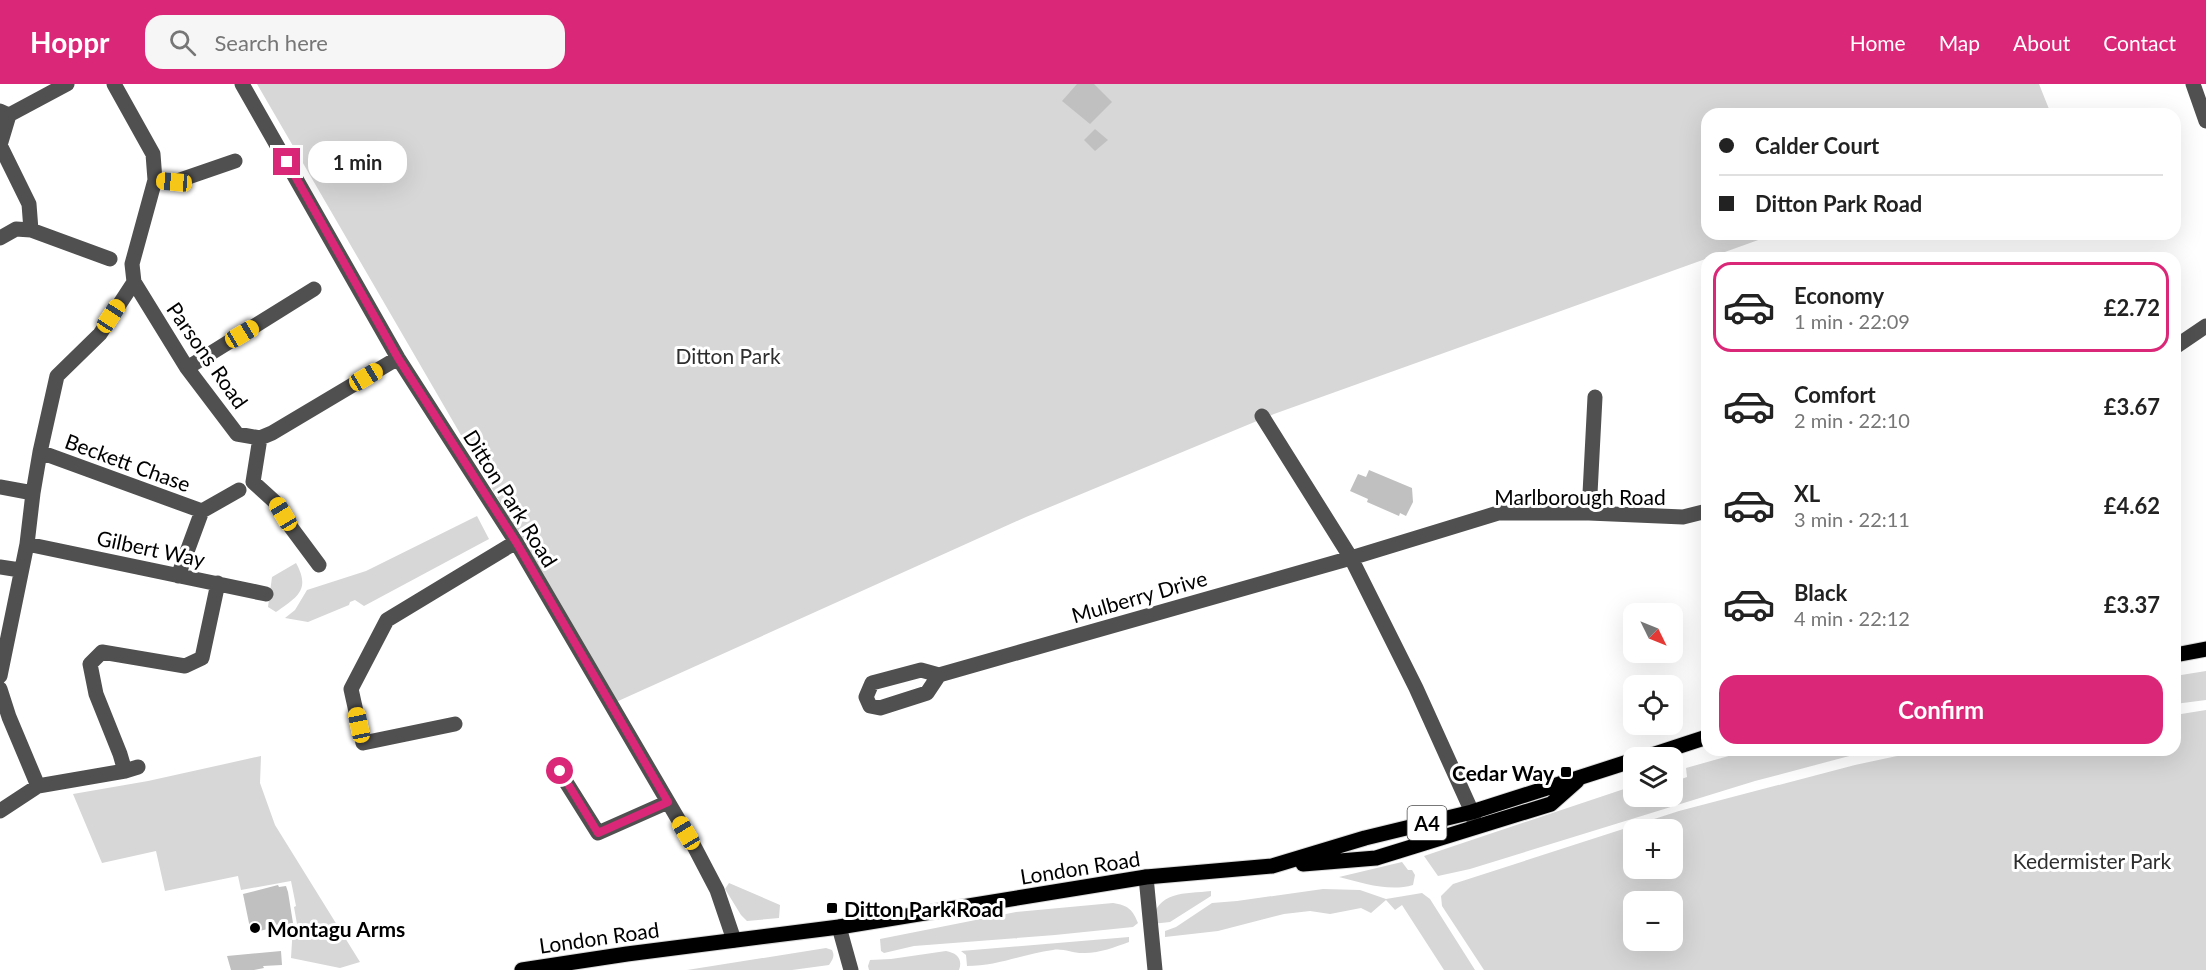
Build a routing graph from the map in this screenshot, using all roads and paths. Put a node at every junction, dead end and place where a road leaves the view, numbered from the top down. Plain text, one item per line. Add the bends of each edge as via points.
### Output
1 (67, 84) edge
2 (114, 84) edge
3 (243, 84) edge
4 (2193, 84) edge
5 (5, 113) edge
6 (2206, 121) edge
7 (235, 162) dead end
8 (155, 180) junction
9 (31, 230) junction
10 (0, 238) edge
11 (110, 259) dead end
12 (134, 282) junction
13 (314, 289) dead end
14 (2206, 326) edge
15 (2181, 343) edge
16 (398, 358) junction
17 (187, 368) junction
18 (1595, 397) dead end
19 (1262, 416) dead end
20 (260, 438) junction
21 (40, 452) junction
22 (246, 486) junction
23 (0, 487) edge
24 (33, 493) junction
25 (202, 511) junction
26 (1701, 512) edge
27 (1589, 513) junction
28 (516, 542) junction
29 (27, 544) junction
30 (1351, 558) junction
31 (319, 566) dead end
32 (0, 567) edge
33 (20, 570) junction
34 (178, 576) junction
35 (218, 583) junction
36 (266, 594) dead end
37 (2206, 649) edge
38 (2181, 654) edge
39 (2, 656) edge
40 (939, 675) dead end
41 (0, 676) edge
42 (0, 689) edge
43 (4, 719) edge
44 (455, 724) dead end
45 (1701, 739) edge
46 (1677, 747) edge
47 (1623, 764) edge
48 (560, 771) dead end
49 (38, 786) junction
50 (668, 802) junction
51 (0, 812) edge
52 (1474, 819) junction
53 (1272, 866) junction
54 (1146, 877) junction
55 (839, 927) junction
56 (734, 940) junction
57 (573, 966) edge
58 (522, 970) edge
59 (851, 970) edge
60 (1155, 970) edge

1 - 5 street
2 - 8 street via 153,154
3 - 16 street, Ditton Park Road
4 - 6 street
5 - 9 street via 0,145 29,204
7 - 8 street via 174,182
8 - 12 street, Parsons Road via 132,264
9 - 10 street via 16,229
9 - 11 street
12 - 17 street, Parsons Road
12 - 21 street via 100,334 57,376
13 - 17 street
14 - 15 street
16 - 20 street
16 - 28 street, Ditton Park Road
17 - 20 street, Parsons Road via 237,434
18 - 27 street
19 - 30 street
20 - 22 street
21 - 24 street
21 - 25 street, Beckett Chase
22 - 25 street
22 - 31 street via 275,502
23 - 24 street
24 - 29 street
25 - 34 street
26 - 27 street, Marlborough Road via 1683,517
27 - 30 street, Marlborough Road via 1498,513
28 - 44 street via 387,620 351,689 363,743
28 - 50 street, Ditton Park Road
29 - 33 street
29 - 34 street, Gilbert Way
30 - 40 street, Mulberry Drive
30 - 52 street
32 - 33 street
33 - 39 street
34 - 35 street, Gilbert Way
35 - 36 street, Gilbert Way
35 - 49 street via 202,658 185,666 102,652 90,664 96,694 120,754 131,769
37 - 38 main road
39 - 41 street
42 - 43 street
43 - 49 street
45 - 46 main road
47 - 52 main road via 1582,777 1551,804
48 - 50 street via 598,833
49 - 51 street
50 - 56 street, Ditton Park Road via 717,890
52 - 53 main road, London Road / A4 via 1365,838
52 - 53 main road via 1376,858
53 - 54 main road, London Road / A4
54 - 55 main road, London Road / A4
54 - 60 street
55 - 56 main road, London Road / A4
55 - 59 street
56 - 57 main road, London Road / A4
57 - 58 main road, London Road / A4

